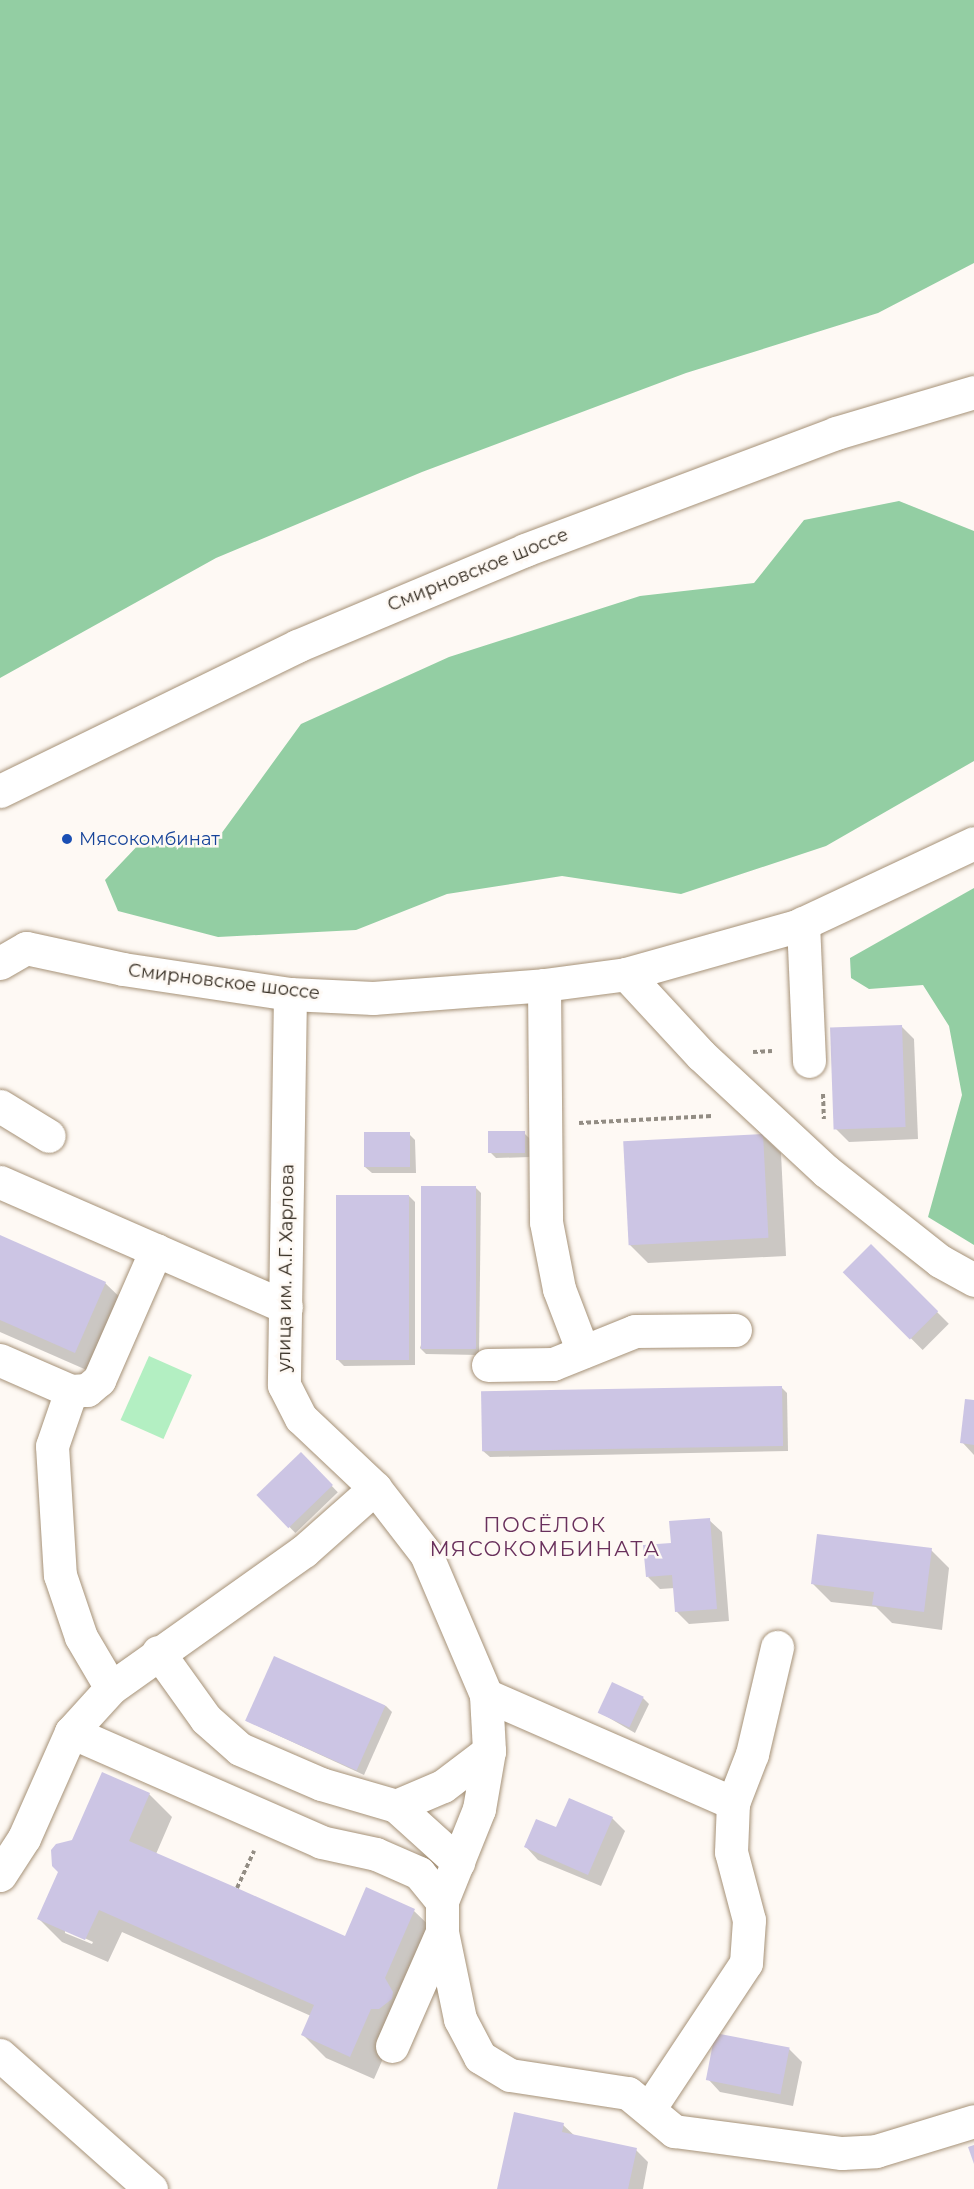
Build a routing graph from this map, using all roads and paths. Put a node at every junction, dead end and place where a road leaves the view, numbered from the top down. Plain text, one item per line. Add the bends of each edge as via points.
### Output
1 (974, 392) edge
2 (0, 791) edge
3 (974, 843) edge
4 (804, 923) junction
5 (13, 956) edge
6 (626, 974) junction
7 (544, 985) junction
8 (290, 994) junction
9 (701, 1055) junction
10 (809, 1055) junction
11 (0, 1106) edge
12 (764, 1113) junction
13 (545, 1124) junction
14 (49, 1136) dead end
15 (826, 1171) junction
16 (0, 1182) edge
17 (156, 1250) junction
18 (974, 1280) edge
19 (286, 1308) junction
20 (735, 1330) dead end
21 (583, 1352) junction
22 (0, 1360) edge
23 (488, 1365) dead end
24 (70, 1391) junction
25 (375, 1488) junction
26 (777, 1647) dead end
27 (158, 1652) junction
28 (111, 1688) junction
29 (486, 1695) junction
30 (71, 1732) junction
31 (489, 1751) junction
32 (733, 1803) junction
33 (396, 1806) junction
34 (458, 1862) junction
35 (245, 1869) dead end
36 (0, 1875) edge
37 (237, 1888) dead end
38 (442, 1917) junction
39 (392, 2046) dead end
40 (0, 2055) edge
41 (649, 2109) junction
42 (974, 2121) edge
43 (151, 2189) edge

1 - 2 main road, Смирновское шоссе via 836,433 525,550 297,646
3 - 4 main road, Смирновское шоссе
4 - 6 main road, Смирновское шоссе
4 - 10 main road
5 - 8 main road, Смирновское шоссе
6 - 7 main road, Смирновское шоссе
6 - 9 main road
7 - 8 main road, Смирновское шоссе via 373,998
7 - 13 main road
8 - 19 main road, улица им. А.Г. Харлова
9 - 10 path
9 - 12 main road
10 - 15 path via 821,1060
11 - 14 main road
12 - 13 path
12 - 15 main road
13 - 21 main road via 546,1222 559,1289
15 - 18 main road via 940,1261
16 - 17 main road
17 - 19 main road
17 - 24 main road via 99,1380 87,1390
19 - 25 main road, улица им. А.Г. Харлова via 284,1385 301,1418
20 - 21 main road via 635,1331
21 - 23 main road via 553,1364
22 - 24 main road
24 - 28 main road via 52,1446 60,1575 81,1637
25 - 27 main road via 304,1551
25 - 29 main road, улица им. А.Г. Харлова via 426,1554
26 - 32 main road via 752,1754
27 - 28 main road
27 - 33 main road via 206,1719 240,1749 321,1784
28 - 30 main road
29 - 31 main road, улица им. А.Г. Харлова
29 - 32 main road
30 - 36 main road via 24,1838
30 - 38 main road via 321,1842 376,1854 419,1873
31 - 33 main road via 442,1786
31 - 34 main road, улица им. А.Г. Харлова via 479,1809
32 - 41 main road via 731,1852 749,1920 746,1964
33 - 34 main road
34 - 38 main road, улица им. А.Г. Харлова
35 - 37 path
38 - 39 main road, улица им. А.Г. Харлова
38 - 41 main road via 460,2019 480,2057 510,2075 628,2093
40 - 43 main road
41 - 42 main road via 674,2131 842,2153 876,2151

